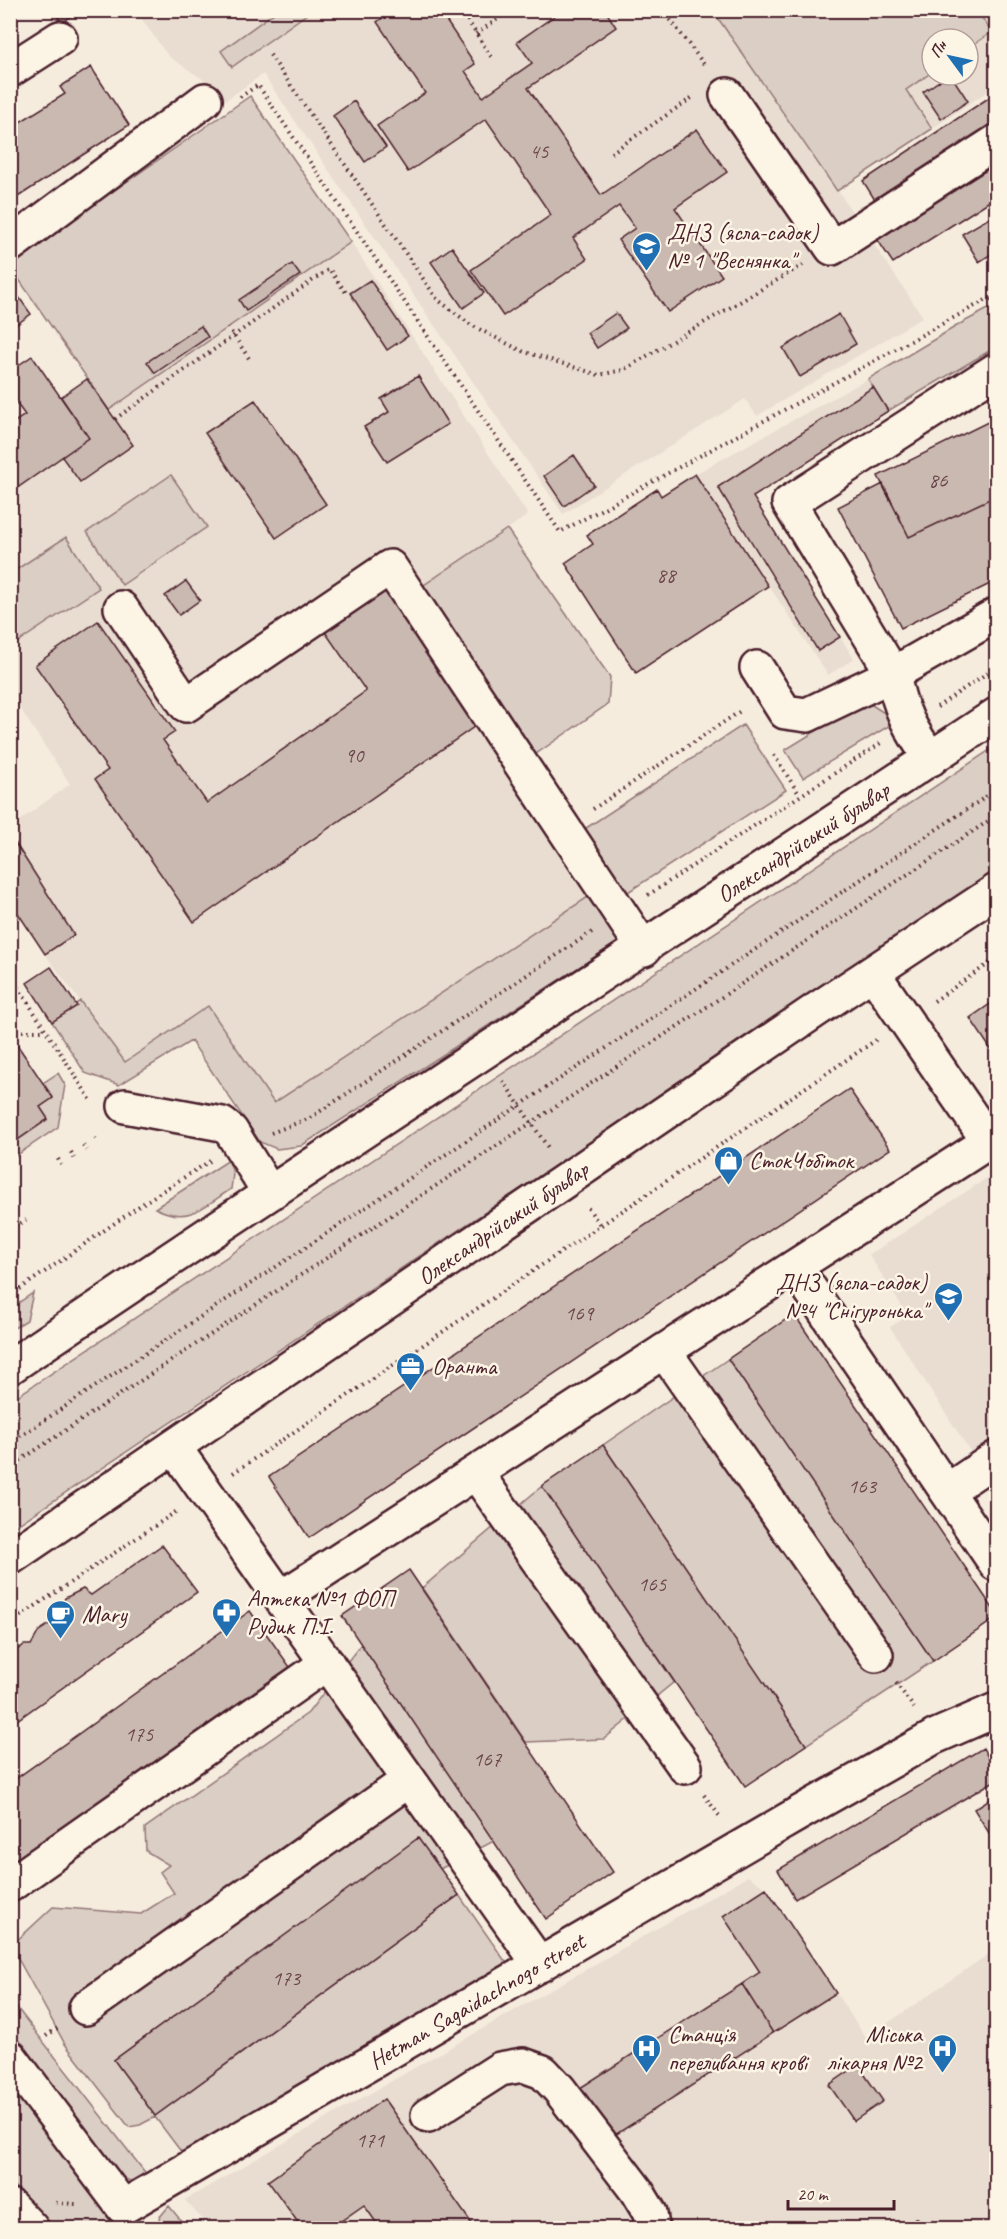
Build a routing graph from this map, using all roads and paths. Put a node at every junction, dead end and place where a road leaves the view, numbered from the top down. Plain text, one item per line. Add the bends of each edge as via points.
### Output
1 (461, 10) edge
2 (511, 10) edge
3 (663, 10) edge
4 (476, 34) junction
5 (60, 38) dead end
6 (270, 55) dead end
7 (492, 58) dead end
8 (10, 70) edge
9 (721, 88) junction
10 (239, 98) dead end
11 (205, 100) dead end
12 (996, 142) edge
13 (611, 153) dead end
14 (10, 245) edge
15 (832, 248) junction
16 (347, 294) dead end
17 (996, 299) edge
18 (228, 327) dead end
19 (234, 336) junction
20 (250, 360) dead end
21 (996, 370) edge
22 (115, 419) dead end
23 (121, 609) dead end
24 (996, 615) edge
25 (893, 675) junction
26 (764, 679) joint
27 (996, 716) edge
28 (774, 755) dead end
29 (931, 759) junction
30 (996, 790) edge
31 (799, 794) dead end
32 (593, 809) dead end
33 (996, 816) edge
34 (996, 891) edge
35 (644, 949) junction
36 (996, 959) edge
37 (10, 971) edge
38 (873, 973) junction
39 (905, 1020) junction
40 (10, 1031) edge
41 (45, 1031) junction
42 (484, 1053) junction
43 (112, 1104) joint
44 (520, 1106) junction
45 (531, 1123) junction
46 (95, 1138) dead end
47 (993, 1140) edge
48 (98, 1143) dead end
49 (239, 1144) junction
50 (83, 1145) dead end
51 (87, 1150) dead end
52 (71, 1152) dead end
53 (74, 1158) dead end
54 (58, 1159) dead end
55 (61, 1165) dead end
56 (570, 1180) junction
57 (269, 1192) junction
58 (26, 1220) dead end
59 (15, 1226) dead end
60 (601, 1226) junction
61 (795, 1267) junction
62 (10, 1296) edge
63 (664, 1351) junction
64 (10, 1367) edge
65 (10, 1443) edge
66 (174, 1447) junction
67 (996, 1458) edge
68 (10, 1467) edge
69 (476, 1473) junction
70 (206, 1491) junction
71 (947, 1491) junction
72 (10, 1558) edge
73 (996, 1564) edge
74 (281, 1598) junction
75 (10, 1623) edge
76 (876, 1655) joint
77 (327, 1663) junction
78 (996, 1710) edge
79 (934, 1737) junction
80 (685, 1767) joint
81 (409, 1780) junction
82 (741, 1847) junction
83 (10, 1885) edge
84 (540, 1965) junction
85 (86, 2008) dead end
86 (10, 2057) edge
87 (428, 2115) dead end
88 (10, 2206) edge
89 (37, 2216) edge
90 (131, 2218) edge
91 (652, 2229) edge

1 - 4 path
2 - 4 path
3 - 9 path
4 - 7 path
5 - 8 main road
6 - 15 path via 436,299 471,325 522,351 599,375 623,370
9 - 13 path
9 - 15 main road
10 - 17 path via 258,85 560,532 986,300
11 - 14 main road
12 - 15 main road
16 - 19 path via 329,269
18 - 19 path
19 - 20 path
19 - 22 path
21 - 25 main road via 789,503
23 - 35 main road via 186,705 390,567
24 - 25 main road
25 - 26 main road via 807,715 785,712
25 - 29 main road via 908,726
26 - 32 path
27 - 29 main road, Олександрійський бульвар
28 - 31 path
29 - 35 main road, Олександрійський бульвар
30 - 44 path
33 - 45 path
34 - 38 main road, Олександрійський бульвар
35 - 42 main road, Олександрійський бульвар
36 - 39 path
37 - 41 path
38 - 39 main road
38 - 56 main road, Олександрійський бульвар
39 - 47 main road
39 - 60 path
40 - 41 path
41 - 43 path via 90,1102
42 - 44 path
42 - 57 main road, Олександрійський бульвар
43 - 49 main road via 222,1124
44 - 45 path
44 - 65 path
45 - 56 path
45 - 68 path
46 - 48 path
47 - 61 main road
49 - 57 main road
49 - 62 path via 145,1202
50 - 51 path
52 - 53 path
54 - 55 path
56 - 60 path
56 - 66 main road, Олександрійський бульвар
57 - 64 main road, Олександрійський бульвар
58 - 59 path
60 - 70 path
61 - 63 main road
61 - 71 main road
63 - 69 main road
63 - 76 main road
66 - 70 main road
66 - 72 main road, Олександрійський бульвар
67 - 71 main road
69 - 74 main road
69 - 80 main road
70 - 74 main road
70 - 75 path
71 - 73 main road
74 - 77 main road
76 - 79 path
77 - 81 main road
77 - 83 main road
78 - 79 main road, Hetman Sagaidachnogo street
79 - 82 main road, Hetman Sagaidachnogo street
80 - 82 path
81 - 84 main road
81 - 85 main road
82 - 84 main road, Hetman Sagaidachnogo street
84 - 90 main road, Hetman Sagaidachnogo street
86 - 90 main road
87 - 91 main road via 500,2069 523,2065 543,2072 636,2190 650,2213
88 - 89 main road
89 - 90 path

